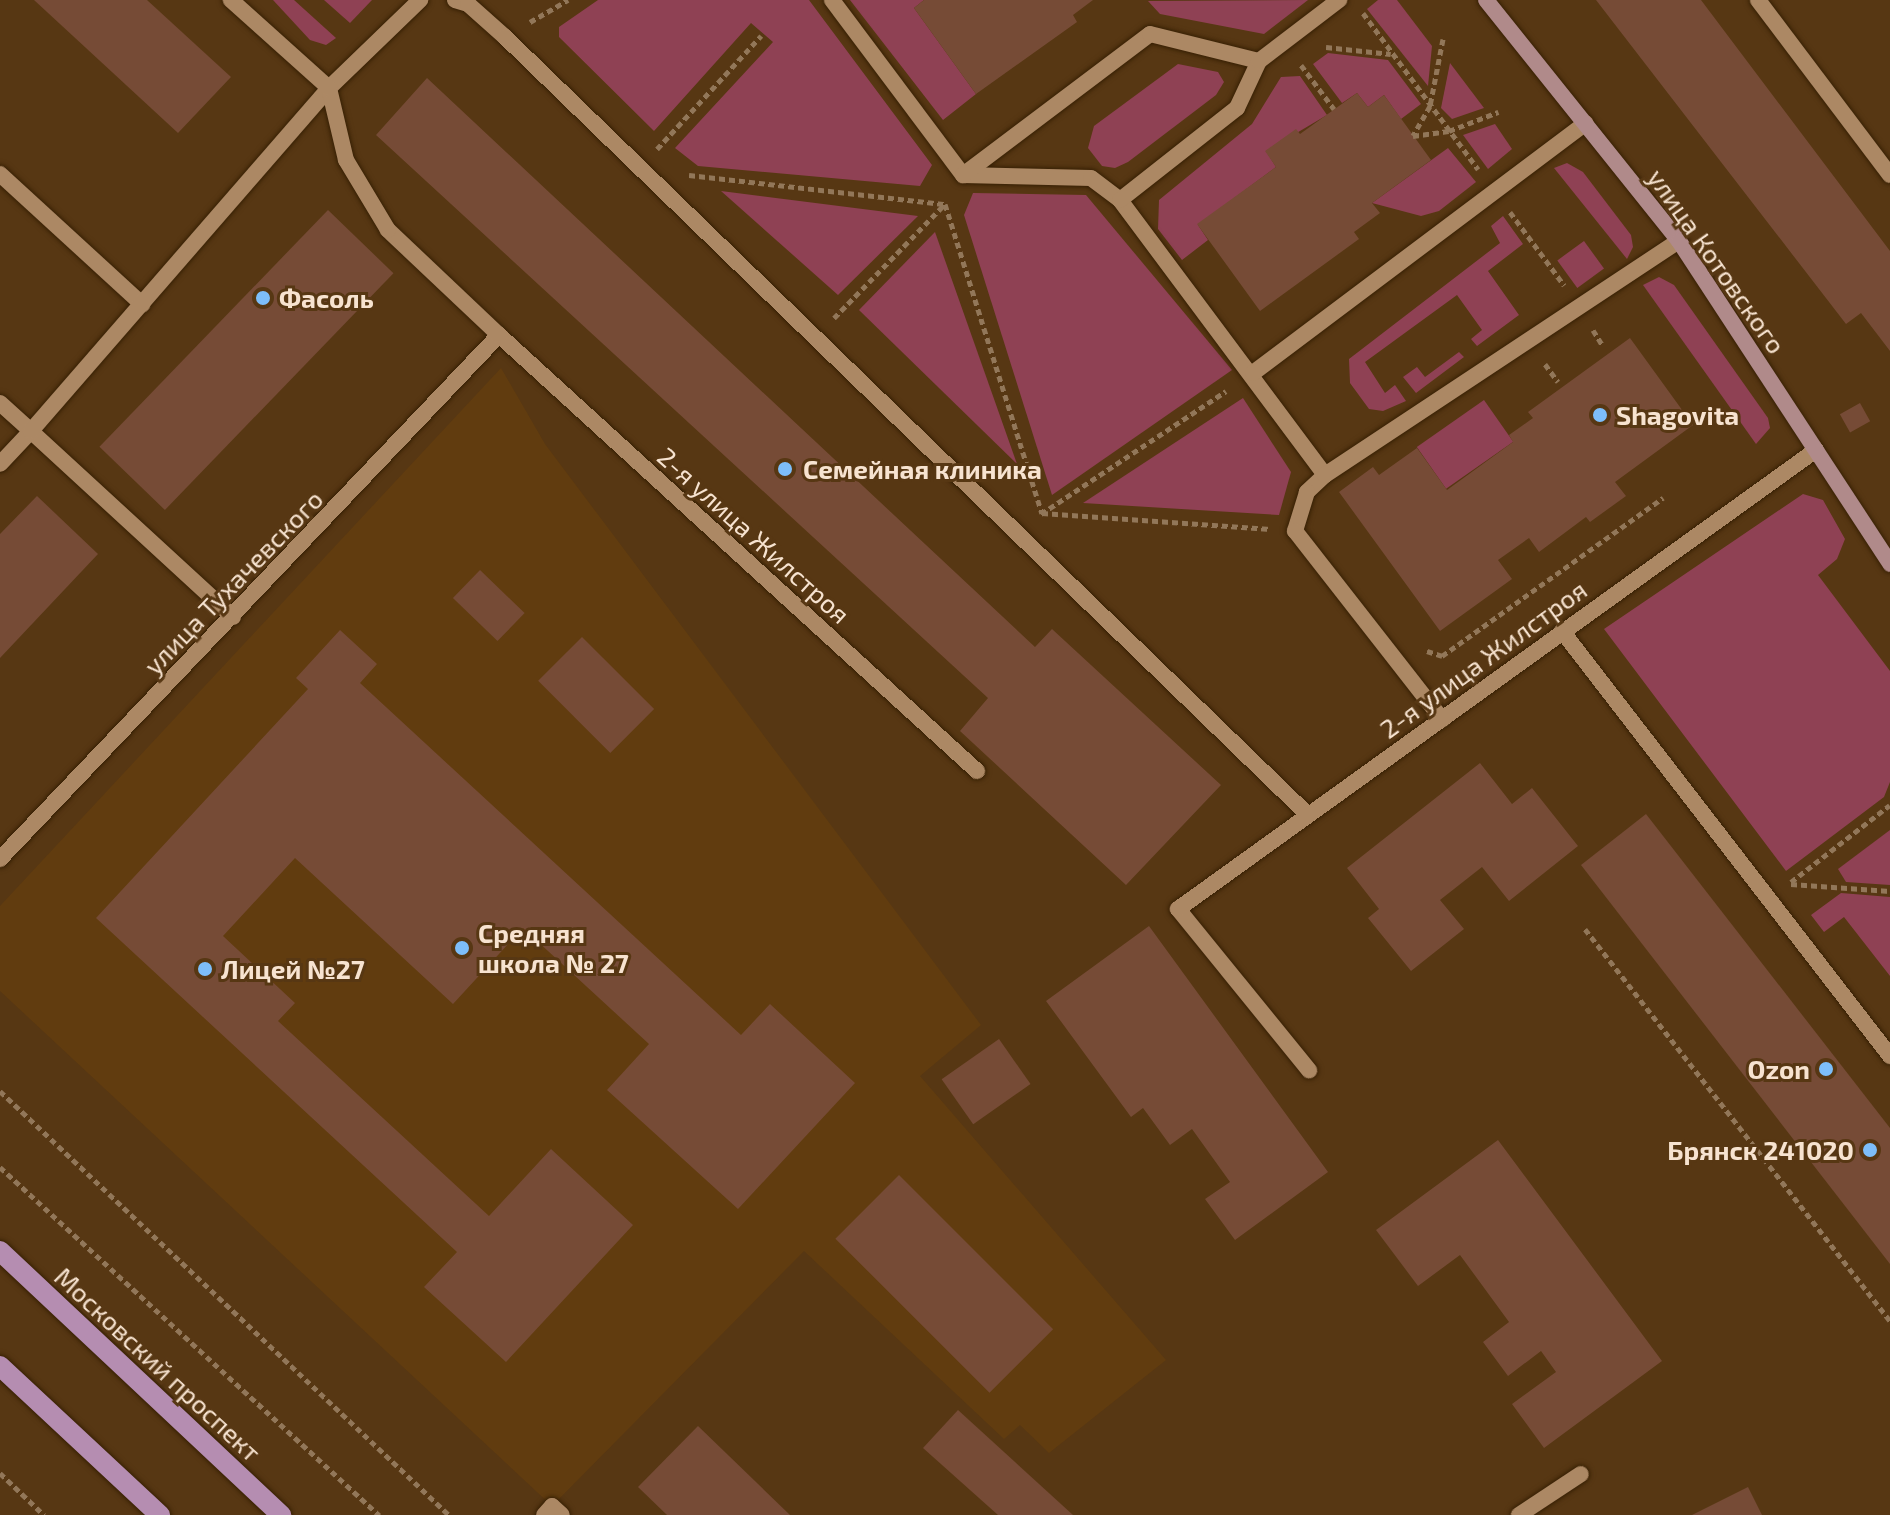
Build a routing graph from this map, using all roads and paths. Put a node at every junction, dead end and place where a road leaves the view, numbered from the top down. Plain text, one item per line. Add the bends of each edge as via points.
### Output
1 (231, 0) edge
2 (420, 0) edge
3 (455, 0) edge
4 (568, 0) edge
5 (832, 0) edge
6 (1339, 0) edge
7 (1486, 0) edge
8 (1758, 0) edge
9 (761, 36) dead end
10 (505, 37) junction
11 (1443, 39) dead end
12 (1284, 42) junction
13 (1392, 55) dead end
14 (1259, 61) junction
15 (329, 88) junction
16 (1334, 109) dead end
17 (1498, 112) dead end
18 (1586, 123) junction
19 (639, 170) junction
20 (0, 174) edge
21 (963, 175) junction
22 (1890, 175) edge
23 (1120, 200) junction
24 (945, 204) junction
25 (1679, 241) junction
26 (142, 304) junction
27 (499, 335) junction
28 (813, 339) junction
29 (1253, 373) junction
30 (0, 403) edge
31 (31, 431) junction
32 (1816, 450) junction
33 (0, 464) edge
34 (1325, 475) junction
35 (1663, 498) dead end
36 (1042, 513) junction
37 (1295, 531) junction
38 (1020, 533) junction
39 (1890, 564) edge
40 (233, 617) junction
41 (1562, 631) junction
42 (1416, 647) dead end
43 (1442, 719) junction
44 (977, 771) dead end
45 (1890, 805) edge
46 (1307, 814) junction
47 (0, 859) edge
48 (1789, 883) junction
49 (1890, 891) edge
50 (1769, 899) junction
51 (1585, 929) dead end
52 (1890, 1056) edge
53 (1309, 1070) dead end
54 (0, 1091) edge
55 (0, 1167) edge
56 (0, 1251) edge
57 (1890, 1321) edge
58 (0, 1366) edge
59 (0, 1473) edge
60 (1581, 1474) dead end
61 (44, 1515) edge
62 (160, 1515) edge
63 (281, 1515) edge
64 (379, 1515) edge
65 (449, 1515) edge
66 (544, 1515) edge
67 (562, 1515) edge
68 (1519, 1515) edge

1 - 15 street
2 - 15 street
3 - 10 street via 468,4
4 - 10 path
5 - 21 street
6 - 12 street
7 - 18 street, улица Котовского
8 - 22 street
9 - 19 path
10 - 19 street
11 - 17 path via 1430,106 1413,136 1449,131
12 - 13 path
12 - 14 street
12 - 16 path
14 - 21 street via 1150,34
14 - 23 street via 1237,108
15 - 26 street
15 - 27 street, 2-я улица Жилстроя via 346,160 388,230
18 - 25 street, улица Котовского
18 - 29 street
19 - 24 path
19 - 28 street
20 - 26 street
21 - 23 street via 1091,178
21 - 24 path
23 - 29 street
24 - 28 path
24 - 36 path
25 - 32 street, улица Котовского
25 - 34 street
26 - 31 street
27 - 40 street, улица Тухачевского
27 - 44 street, 2-я улица Жилстроя
28 - 38 street
29 - 34 street
29 - 36 path
30 - 31 street
31 - 33 street
31 - 40 street
32 - 39 street, улица Котовского
32 - 41 street, 2-я улица Жилстроя
34 - 37 street via 1307,492
35 - 42 path via 1442,656
36 - 37 path
36 - 38 path
37 - 43 street
38 - 46 street
40 - 47 street, улица Тухачевского
41 - 43 street, 2-я улица Жилстроя
41 - 50 street
43 - 46 street, 2-я улица Жилстроя
45 - 48 path
46 - 53 street, 2-я улица Жилстроя via 1178,909
48 - 49 path
48 - 50 path
50 - 52 street
51 - 57 path
54 - 65 path
55 - 64 path
56 - 63 main road, Московский проспект
58 - 62 main road
59 - 61 path
60 - 68 street
66 - 67 street via 552,1506

